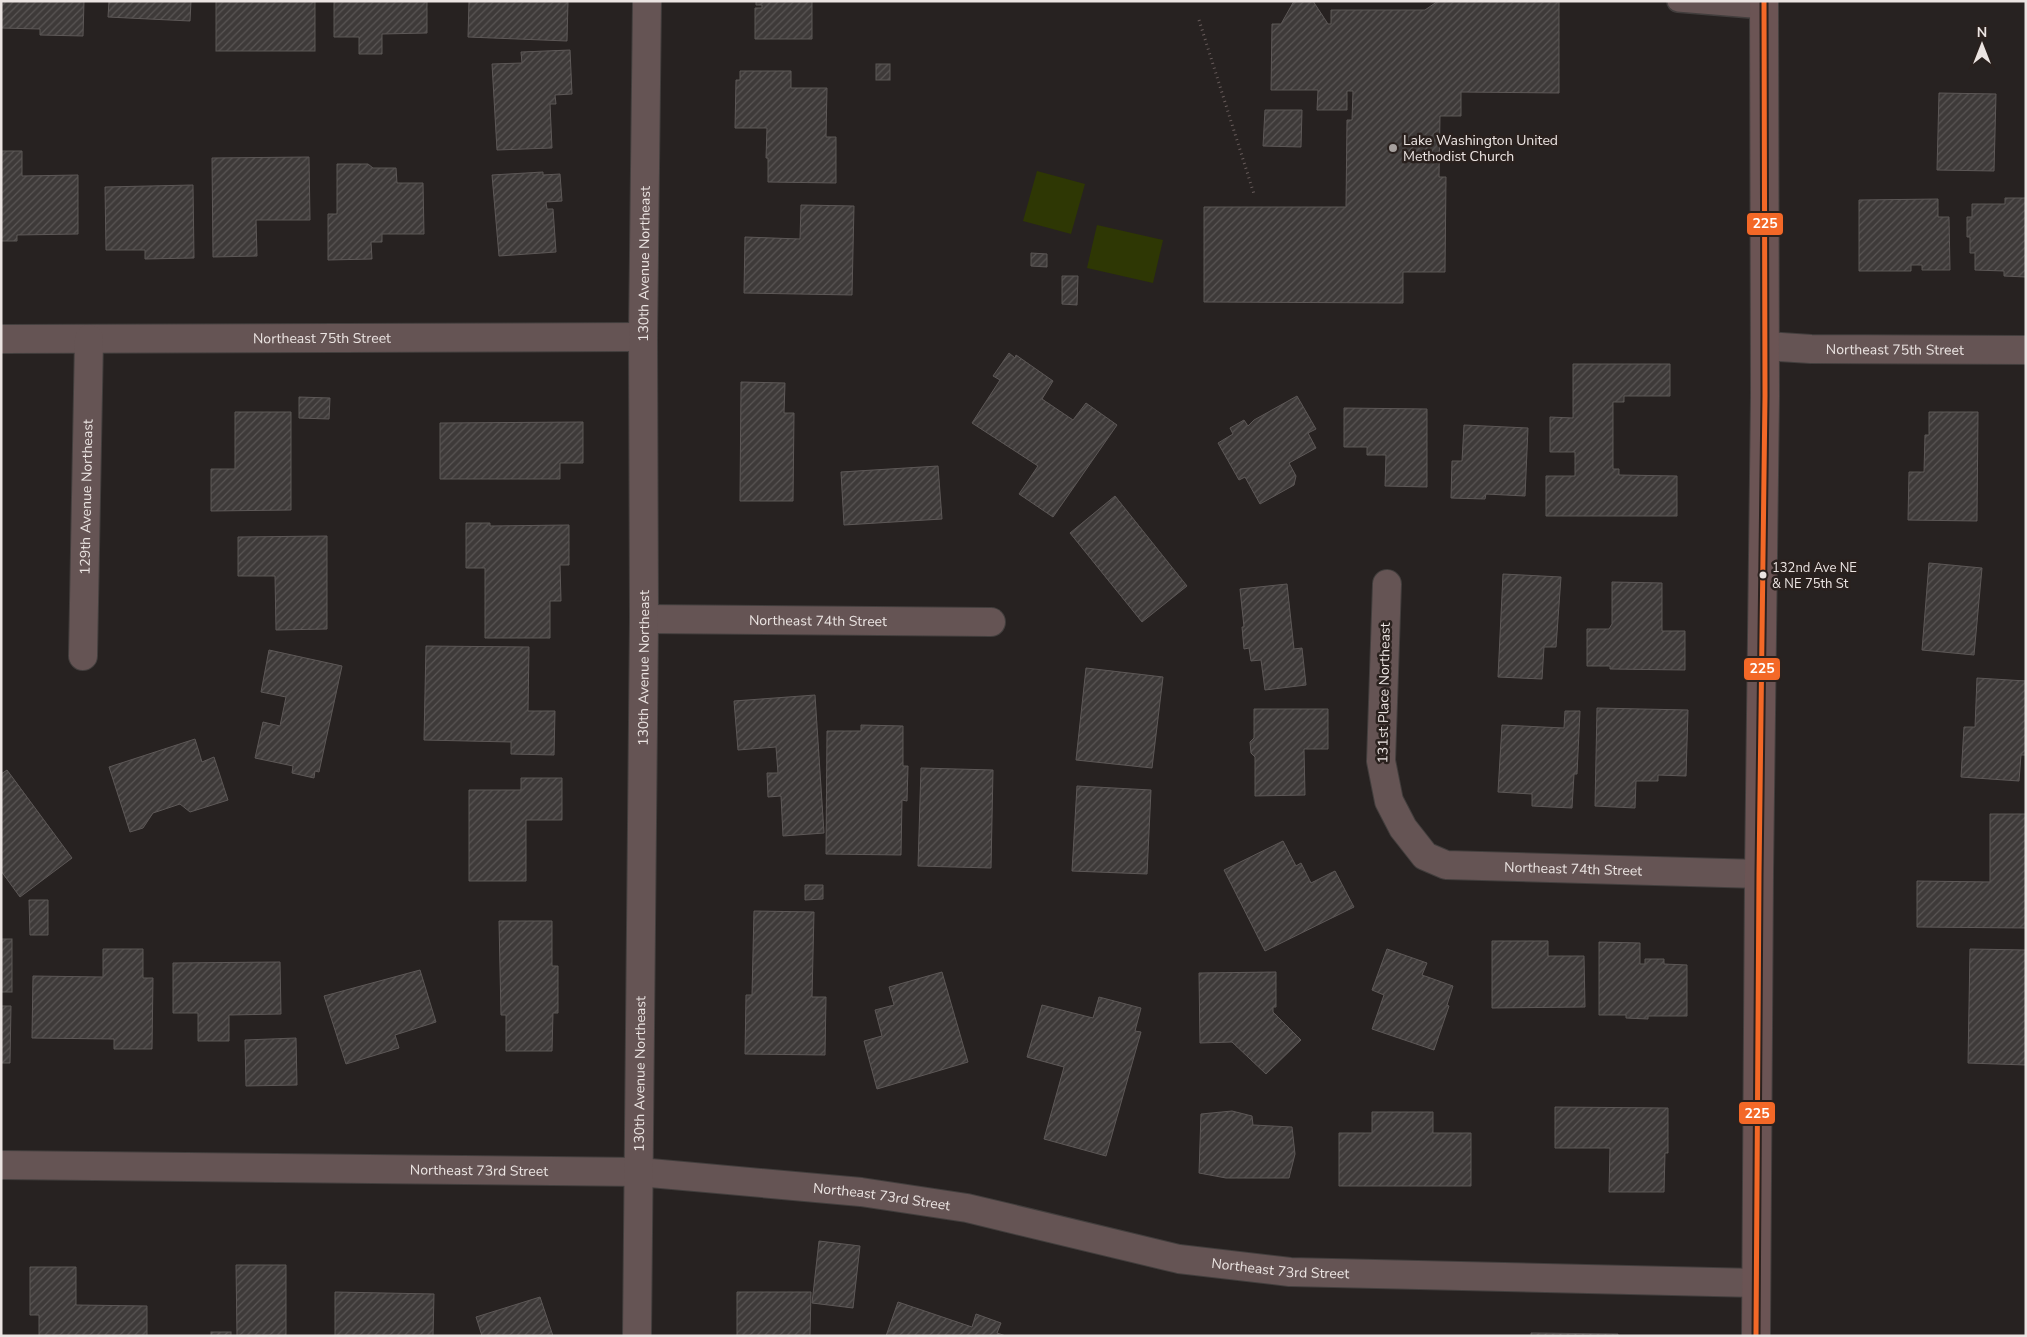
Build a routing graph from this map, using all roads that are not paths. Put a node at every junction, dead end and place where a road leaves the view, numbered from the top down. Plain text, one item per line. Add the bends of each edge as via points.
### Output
1 (647, 1) edge
2 (1678, 1) edge
3 (1764, 5) edge
4 (643, 338) junction
5 (1, 339) edge
6 (90, 339) junction
7 (1765, 346) junction
8 (2026, 350) edge
9 (1387, 584) dead end
10 (644, 618) junction
11 (991, 622) dead end
12 (83, 656) dead end
13 (1403, 828) joint
14 (1759, 874) junction
15 (1, 1165) edge
16 (639, 1172) junction
17 (1756, 1283) junction
18 (636, 1336) edge
19 (1756, 1336) edge

1 - 4 street, 130th Avenue Northeast
2 - 3 lane
3 - 7 main road
4 - 6 street, Northeast 75th Street
4 - 10 street, 130th Avenue Northeast
5 - 6 street, Northeast 75th Street
6 - 12 street, 129th Avenue Northeast
7 - 8 street, Northeast 75th Street
7 - 14 main road
9 - 13 street, 131st Place Northeast via 1381,761 1389,801
10 - 11 street, Northeast 74th Street
10 - 16 street, 130th Avenue Northeast
13 - 14 street, Northeast 74th Street via 1425,856 1446,865
14 - 17 main road
15 - 16 street, Northeast 73rd Street
16 - 17 street, Northeast 73rd Street via 861,1192 966,1208 1179,1259 1290,1272
16 - 18 street, 130th Avenue Northeast
17 - 19 main road

